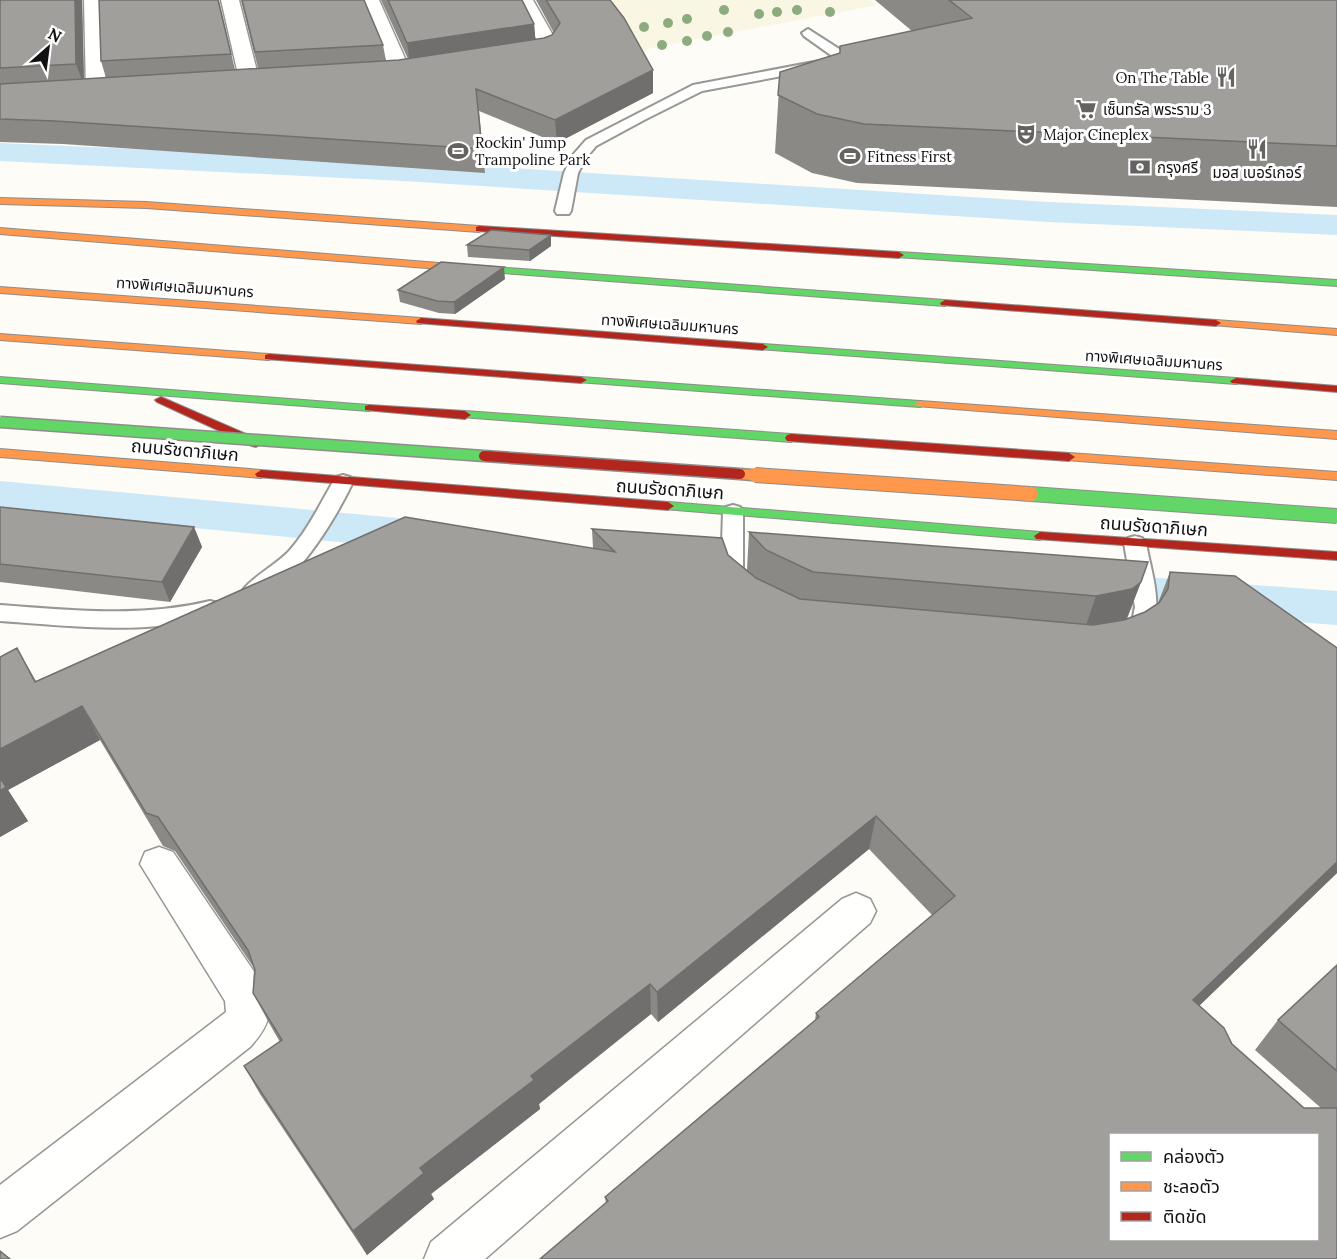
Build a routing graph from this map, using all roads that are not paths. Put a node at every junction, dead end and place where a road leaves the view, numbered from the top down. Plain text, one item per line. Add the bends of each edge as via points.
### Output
1 (93, 0) edge
2 (230, 0) edge
3 (370, 0) edge
4 (524, 0) edge
5 (808, 33) dead end
6 (502, 59) edge
7 (424, 70) edge
8 (402, 74) junction
9 (378, 75) edge
10 (273, 81) edge
11 (250, 83) junction
12 (226, 84) edge
13 (120, 91) edge
14 (96, 92) junction
15 (75, 94) edge
16 (0, 201) edge
17 (562, 211) dead end
18 (0, 231) edge
19 (1337, 283) edge
20 (0, 290) edge
21 (1337, 332) edge
22 (0, 337) edge
23 (0, 380) edge
24 (1337, 389) edge
25 (140, 390) junction
26 (0, 422) edge
27 (1337, 435) edge
28 (0, 453) edge
29 (1337, 476) edge
30 (343, 482) junction
31 (733, 512) junction
32 (1337, 516) edge
33 (1136, 543) junction
34 (1337, 556) edge
35 (759, 602) edge
36 (0, 613) edge
37 (1111, 648) edge
38 (159, 864) dead end
39 (856, 911) dead end
40 (0, 1214) edge
41 (448, 1259) edge

1 - 14 street
2 - 11 street
3 - 8 street
4 - 6 street via 550,46 545,52
5 - 17 lane via 842,57 841,61 698,88 591,143 579,156
7 - 8 street
8 - 9 street
10 - 11 street
11 - 12 street
13 - 14 street
14 - 15 street
16 - 19 main road via 292,213 420,225
18 - 21 main road
20 - 24 main road, ทางพิเศษเฉลิมมหานคร
22 - 27 main road
23 - 25 main road
25 - 29 main road
25 - 30 main road
26 - 32 main road, ถนนรัชดาภิเษก, bridge
28 - 30 main road, ถนนรัชดาภิเษก
30 - 31 main road, ถนนรัชดาภิเษก
30 - 36 lane via 326,515 285,569 223,605 184,617 139,621
31 - 33 main road, ถนนรัชดาภิเษก
31 - 35 lane via 732,574 744,592
33 - 34 main road, ถนนรัชดาภิเษก
33 - 37 lane via 1144,596 1143,625 1131,638
38 - 40 street via 246,996 248,1019
39 - 41 street

